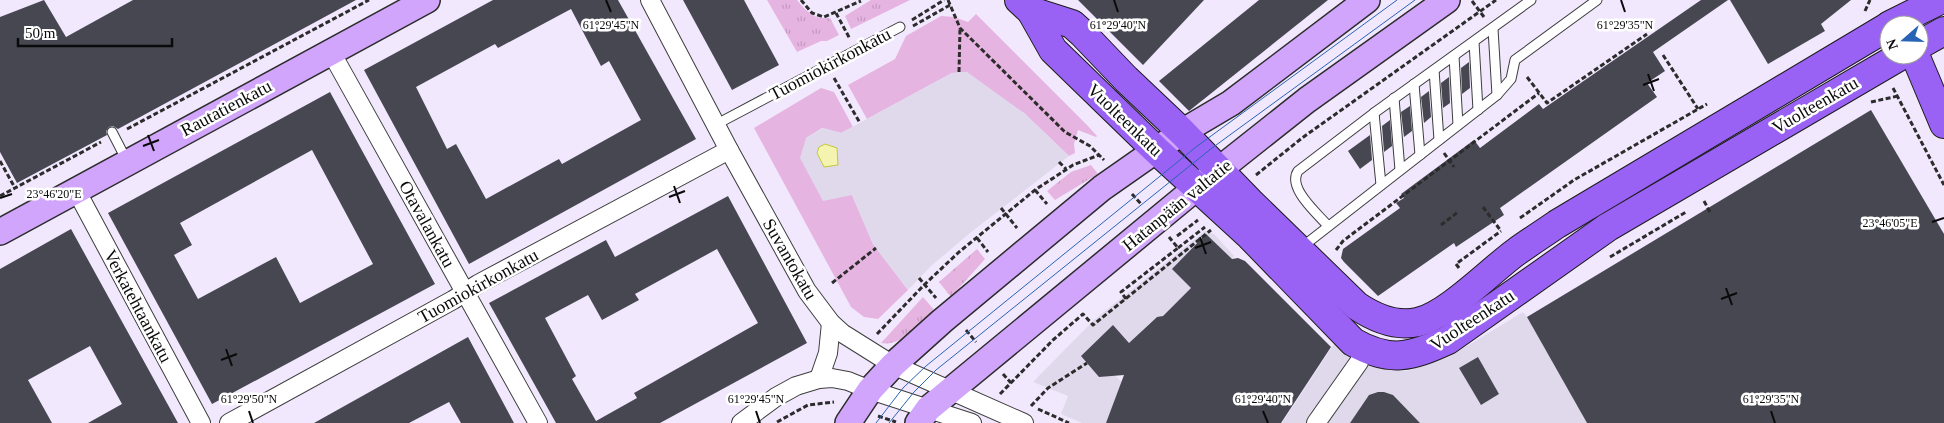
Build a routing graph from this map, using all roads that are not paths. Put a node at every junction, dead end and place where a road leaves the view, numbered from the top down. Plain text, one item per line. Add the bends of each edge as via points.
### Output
1 (427, 0) edge
2 (650, 0) edge
3 (1367, 0) edge
4 (1447, 0) edge
5 (1531, 0) edge
6 (1597, 0) edge
7 (1940, 0) edge
8 (1025, 5) edge
9 (1922, 15) edge
10 (900, 27) road end
11 (1493, 29) junction
12 (1474, 42) junction
13 (1879, 44) edge
14 (331, 52) junction
15 (1454, 56) junction
16 (1885, 65) edge
17 (1920, 65) edge
18 (1434, 70) junction
19 (1414, 84) junction
20 (1497, 95) junction
21 (1935, 96) edge
22 (1394, 98) junction
23 (1478, 110) junction
24 (1374, 113) junction
25 (1944, 124) edge
26 (715, 125) junction
27 (1458, 125) junction
28 (1182, 132) junction
29 (113, 134) road end
30 (1439, 140) junction
31 (729, 150) junction
32 (1156, 150) junction
33 (1420, 155) junction
34 (128, 161) junction
35 (1219, 170) junction
36 (1400, 170) junction
37 (1381, 185) junction
38 (1196, 188) junction
39 (76, 190) junction
40 (1328, 226) junction
41 (0, 232) edge
42 (1288, 256) junction
43 (465, 293) junction
44 (831, 323) junction
45 (1359, 362) dead end
46 (893, 364) junction
47 (819, 379) junction
48 (870, 390) junction
49 (951, 390) junction
50 (843, 413) edge
51 (923, 416) edge
52 (201, 423) edge
53 (229, 423) edge
54 (538, 423) edge
55 (740, 423) edge
56 (972, 423) edge
57 (1024, 423) edge
58 (1316, 423) edge

1 - 14 main road, Rautatienkatu
2 - 26 street, Suvantokatu
3 - 28 main road via 1231,102
4 - 35 main road, Hatanpään valtatie via 1307,100
5 - 11 lane
6 - 20 lane via 1515,60 1511,79
7 - 9 main road, Vuolteenkatu
8 - 28 main road, Vuolteenkatu via 1072,24
8 - 32 main road, Vuolteenkatu via 1053,50
10 - 26 lane, Tuomiokirkonkatu
11 - 12 lane
11 - 20 lane
12 - 15 lane
12 - 23 lane
13 - 42 main road, Vuolteenkatu via 1557,224 1516,252 1448,307 1425,320 1392,323 1368,314
14 - 34 main road, Rautatienkatu
14 - 43 street, Otavalankatu
15 - 18 lane
15 - 27 lane
16 - 42 main road, Vuolteenkatu via 1608,227 1448,340 1428,349 1405,356 1370,352 1347,336
17 - 21 main road
18 - 19 lane
18 - 30 lane
19 - 22 lane
19 - 33 lane
20 - 23 lane
21 - 25 main road
22 - 24 lane
22 - 36 lane
23 - 27 lane
24 - 37 lane
24 - 40 lane via 1295,176 1298,190
26 - 31 street, Suvantokatu
27 - 30 lane
28 - 32 main road
28 - 35 main road, Vuolteenkatu
29 - 34 lane
30 - 33 lane
31 - 43 street, Tuomiokirkonkatu
31 - 44 street, Suvantokatu via 807,291
32 - 38 main road, Vuolteenkatu
32 - 46 main road via 1026,250
33 - 36 lane
34 - 39 main road, Rautatienkatu
35 - 38 main road, Hatanpään valtatie
35 - 42 main road, Vuolteenkatu
36 - 37 lane
37 - 40 lane
38 - 42 main road, Vuolteenkatu
38 - 49 main road, Hatanpään valtatie via 1164,231
39 - 41 main road, Rautatienkatu
39 - 52 street, Verkatehtaankatu
40 - 42 lane
43 - 53 street, Tuomiokirkonkatu
43 - 54 street, Otavalankatu
44 - 46 street, Suvantokatu
44 - 47 street via 828,353
45 - 58 street
46 - 48 main road
46 - 49 street, Suvantokatu
47 - 48 street via 842,379
47 - 55 street via 776,396
48 - 50 main road
48 - 51 street
49 - 51 main road, Hatanpään valtatie
49 - 57 street, Suvantokatu
51 - 56 street

